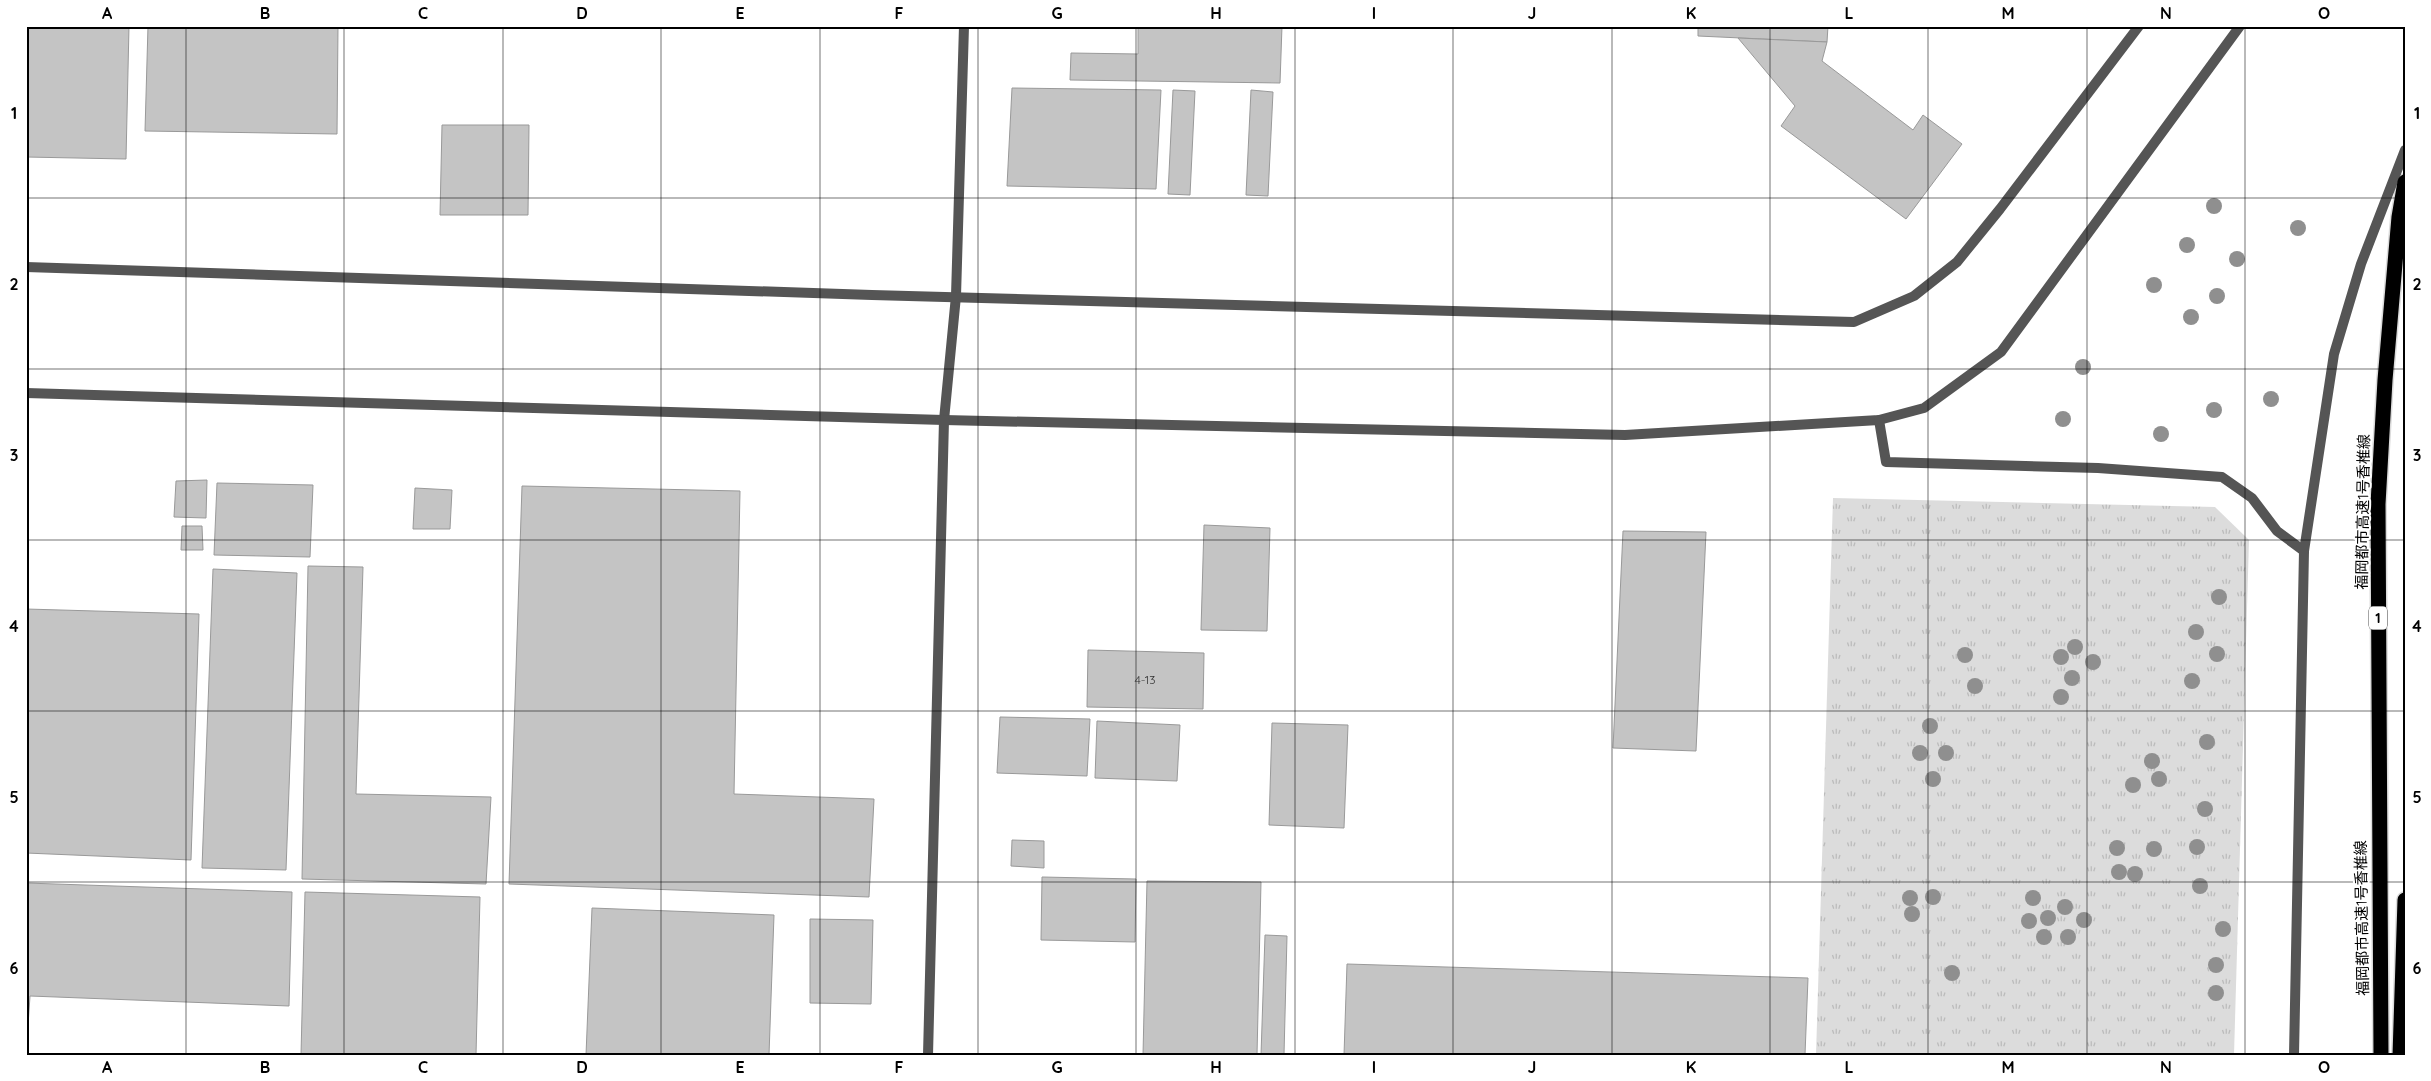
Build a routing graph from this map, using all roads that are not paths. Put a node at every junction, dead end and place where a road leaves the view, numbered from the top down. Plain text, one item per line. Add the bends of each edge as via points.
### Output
1 (964, 26) edge
2 (2139, 26) edge
3 (2240, 26) edge
4 (2405, 150) edge
5 (2405, 182) edge
6 (26, 267) edge
7 (956, 296) junction
8 (26, 393) edge
9 (944, 420) junction
10 (1879, 420) junction
11 (2304, 551) junction
12 (2405, 900) edge
13 (2405, 932) edge
14 (2405, 946) edge
15 (928, 1055) edge
16 (2294, 1055) edge
17 (2381, 1055) edge
18 (2400, 1055) edge

1 - 7 street
2 - 7 street via 1957,262 1914,296 1854,322
3 - 10 street via 2001,352 1924,408
4 - 11 street via 2361,264 2334,354
5 - 17 highway, 福岡都市高速1号香椎線 / 1 via 2385,380 2378,504
6 - 7 street
7 - 9 street
8 - 9 street
9 - 10 street via 1625,435
9 - 15 street
10 - 11 street via 1886,462 2098,468 2222,477 2252,498 2277,531
11 - 16 street
12 - 18 highway
13 - 17 highway
14 - 18 street

